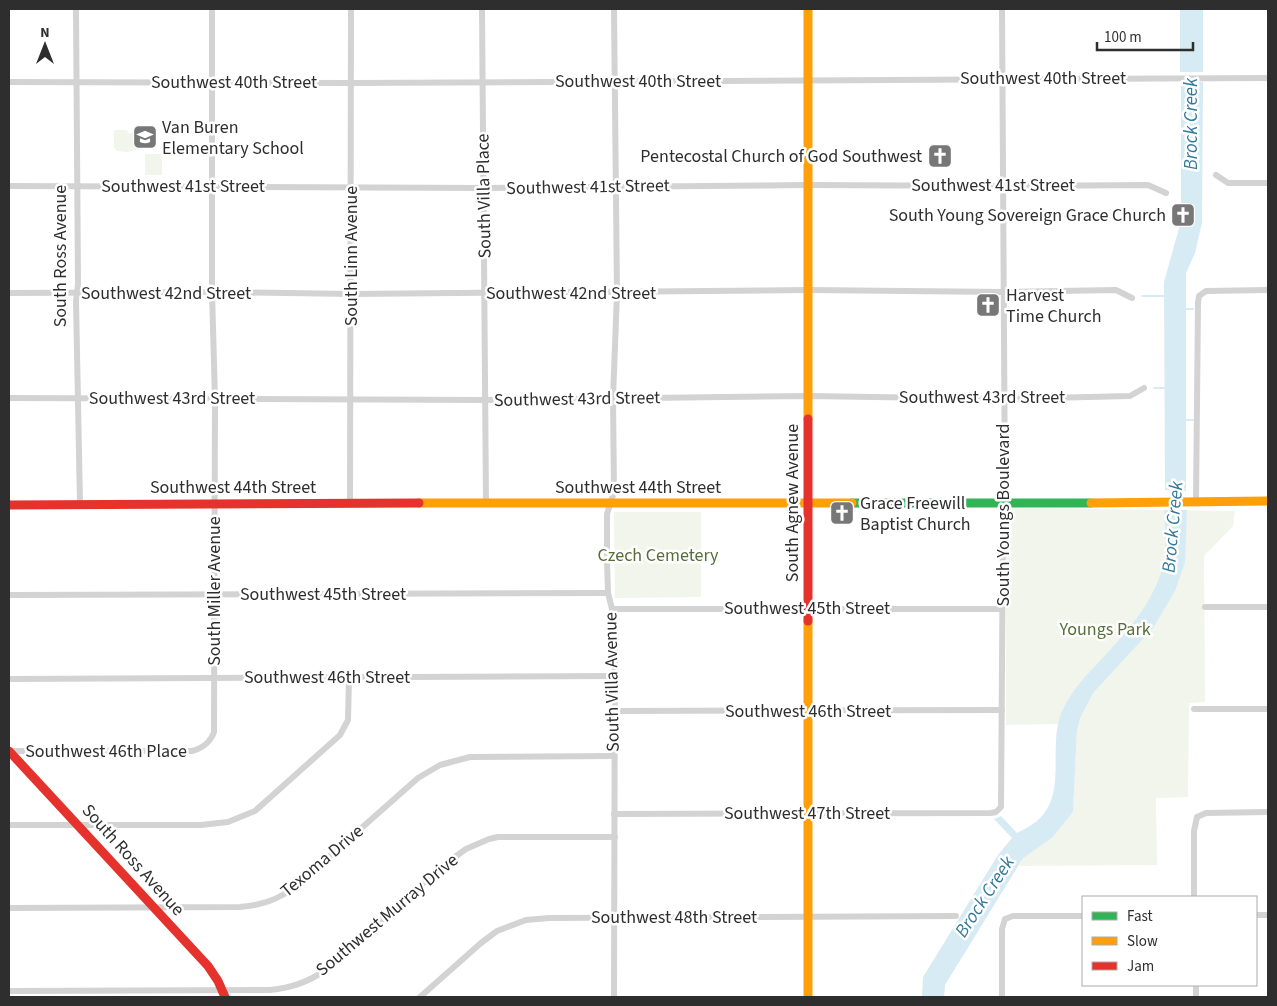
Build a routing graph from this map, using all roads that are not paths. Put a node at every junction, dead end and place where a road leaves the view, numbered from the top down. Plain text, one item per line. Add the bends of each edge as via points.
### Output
1 (76, 9) edge
2 (212, 9) edge
3 (350, 9) edge
4 (482, 9) edge
5 (614, 9) edge
6 (808, 9) edge
7 (1002, 9) edge
8 (1268, 78) edge
9 (808, 79) junction
10 (1003, 79) junction
11 (616, 81) junction
12 (9, 82) edge
13 (76, 82) junction
14 (213, 82) junction
15 (483, 82) junction
16 (350, 83) junction
17 (1216, 175) dead end
18 (1268, 183) edge
19 (808, 184) junction
20 (9, 186) edge
21 (76, 186) junction
22 (213, 186) junction
23 (617, 186) junction
24 (1003, 186) junction
25 (351, 188) junction
26 (482, 188) junction
27 (1166, 193) dead end
28 (808, 290) junction
29 (1268, 290) edge
30 (9, 292) edge
31 (77, 292) junction
32 (212, 292) junction
33 (1003, 292) junction
34 (485, 293) junction
35 (617, 293) junction
36 (351, 294) junction
37 (1132, 298) dead end
38 (1144, 388) dead end
39 (808, 396) junction
40 (9, 398) edge
41 (78, 398) junction
42 (613, 398) junction
43 (215, 399) junction
44 (352, 399) junction
45 (1004, 399) junction
46 (484, 400) junction
47 (1196, 501) junction
48 (1268, 501) edge
49 (1004, 502) junction
50 (350, 503) junction
51 (610, 503) junction
52 (808, 503) junction
53 (80, 504) junction
54 (215, 504) junction
55 (486, 504) junction
56 (9, 505) edge
57 (608, 593) junction
58 (214, 594) junction
59 (9, 595) edge
60 (1205, 607) dead end
61 (1268, 607) edge
62 (808, 608) junction
63 (612, 609) junction
64 (1002, 609) junction
65 (614, 676) junction
66 (349, 677) junction
67 (214, 678) junction
68 (9, 679) edge
69 (1194, 709) dead end
70 (1268, 709) edge
71 (808, 710) junction
72 (1002, 710) junction
73 (614, 711) junction
74 (202, 748) joint
75 (9, 751) edge
76 (614, 756) junction
77 (999, 810) joint
78 (1268, 812) edge
79 (809, 813) junction
80 (614, 814) junction
81 (9, 825) edge
82 (79, 825) junction
83 (614, 837) junction
84 (1194, 896) edge
85 (9, 908) edge
86 (154, 908) junction
87 (809, 916) junction
88 (956, 916) dead end
89 (1082, 916) edge
90 (614, 917) junction
91 (9, 991) edge
92 (223, 994) edge
93 (420, 997) edge
94 (614, 997) edge
95 (808, 997) edge
96 (1002, 997) edge

1 - 13 street, South Ross Avenue
2 - 14 street, South Miller Avenue
3 - 16 street, South Linn Avenue
4 - 15 street, South Villa Place
5 - 11 street, South Villa Avenue
6 - 9 street, South Agnew Avenue
7 - 10 street, South Youngs Boulevard
8 - 10 street, Southwest 40th Street
9 - 10 street, Southwest 40th Street
9 - 11 street, Southwest 40th Street
9 - 19 street, South Agnew Avenue
10 - 24 street, South Youngs Boulevard
11 - 15 street, Southwest 40th Street
11 - 23 street, South Villa Avenue
12 - 13 street, Southwest 40th Street
13 - 14 street, Southwest 40th Street
13 - 21 street, South Ross Avenue
14 - 16 street, Southwest 40th Street
14 - 22 street, South Miller Avenue
15 - 16 street, Southwest 40th Street
15 - 26 street, South Villa Place
16 - 25 street, South Linn Avenue
17 - 18 street via 1228,183
19 - 23 street, Southwest 41st Street
19 - 24 street, Southwest 41st Street
19 - 28 street, South Agnew Avenue
20 - 21 street, Southwest 41st Street
21 - 22 street, Southwest 41st Street
21 - 31 street, South Ross Avenue
22 - 25 street, Southwest 41st Street
22 - 32 street, South Miller Avenue
23 - 26 street, Southwest 41st Street
23 - 35 street, South Villa Avenue
24 - 27 street, Southwest 41st Street via 1148,185
24 - 33 street, South Youngs Boulevard
25 - 26 street, Southwest 41st Street
25 - 36 street, South Linn Avenue
26 - 34 street, South Villa Place
28 - 33 street, Southwest 42nd Street
28 - 35 street, Southwest 42nd Street
28 - 39 street, South Agnew Avenue
29 - 47 street via 1206,291 1199,296
30 - 31 street, Southwest 42nd Street
31 - 32 street, Southwest 42nd Street
31 - 41 street, South Ross Avenue
32 - 36 street, Southwest 42nd Street
32 - 43 street, South Miller Avenue
33 - 37 street, Southwest 42nd Street via 1116,290
33 - 45 street, South Youngs Boulevard
34 - 35 street, Southwest 42nd Street
34 - 36 street, Southwest 42nd Street
34 - 46 street, South Villa Place
35 - 42 street, South Villa Avenue
36 - 44 street, South Linn Avenue
38 - 45 street, Southwest 43rd Street via 1130,396
39 - 42 street, Southwest 43rd Street
39 - 45 street, Southwest 43rd Street
39 - 52 street, South Agnew Avenue
40 - 41 street, Southwest 43rd Street
41 - 43 street, Southwest 43rd Street
41 - 53 street, South Ross Avenue
42 - 46 street, Southwest 43rd Street
42 - 51 street, South Villa Avenue via 614,492
43 - 44 street, Southwest 43rd Street
43 - 54 street, South Miller Avenue
44 - 46 street, Southwest 43rd Street
44 - 50 street, South Linn Avenue
45 - 49 street, South Youngs Boulevard
46 - 55 street, South Villa Place
47 - 48 street, Southwest 44th Street
47 - 49 street, Southwest 44th Street
49 - 52 street, Southwest 44th Street
49 - 64 street, South Youngs Boulevard
50 - 54 street, Southwest 44th Street
50 - 55 street, Southwest 44th Street
51 - 52 street, Southwest 44th Street
51 - 55 street, Southwest 44th Street
51 - 57 street, South Villa Avenue via 607,514
52 - 62 street, South Agnew Avenue
53 - 54 street, Southwest 44th Street
53 - 56 street, Southwest 44th Street
54 - 58 street, South Miller Avenue
57 - 58 street, Southwest 45th Street
57 - 63 street, South Villa Avenue
58 - 59 street, Southwest 45th Street
58 - 67 street, South Miller Avenue
60 - 61 street
62 - 63 street, Southwest 45th Street
62 - 64 street, Southwest 45th Street
62 - 71 street, South Agnew Avenue
63 - 65 street, South Villa Avenue via 615,625
64 - 72 street, South Youngs Boulevard
65 - 66 street, Southwest 46th Street
65 - 73 street, South Villa Avenue
66 - 67 street, Southwest 46th Street
66 - 82 street via 348,720 340,735 248,815 215,824
67 - 68 street, Southwest 46th Street
67 - 74 street, South Miller Avenue via 214,732
69 - 70 street
71 - 72 street, Southwest 46th Street
71 - 73 street, Southwest 46th Street
71 - 79 street, South Agnew Avenue
72 - 77 street, South Youngs Boulevard via 1002,802
73 - 76 street, South Villa Avenue
74 - 75 street, Southwest 46th Place via 187,751
75 - 82 street, South Ross Avenue
76 - 80 street, South Villa Avenue
76 - 86 street, Texoma Drive via 480,757 450,761 418,778 296,886 277,899 240,907
77 - 79 street, Southwest 47th Street via 991,813
78 - 84 street via 1206,813 1197,817
79 - 80 street, Southwest 47th Street
79 - 87 street, South Agnew Avenue
80 - 83 street, South Villa Avenue
81 - 82 street
82 - 86 street, South Ross Avenue
83 - 90 street, South Villa Avenue
83 - 92 street, Southwest Murray Drive via 504,837 477,843 445,864 315,978 282,989
85 - 86 street, Texoma Drive
86 - 92 street, South Ross Avenue via 208,966
87 - 88 street, Southwest 48th Street
87 - 90 street, Southwest 48th Street
87 - 95 street, South Agnew Avenue
89 - 96 street via 1013,916 1005,919 1002,929
90 - 93 street, Southwest 48th Street via 537,918 505,927 480,943
90 - 94 street, South Villa Avenue
91 - 92 street, Southwest Murray Drive

